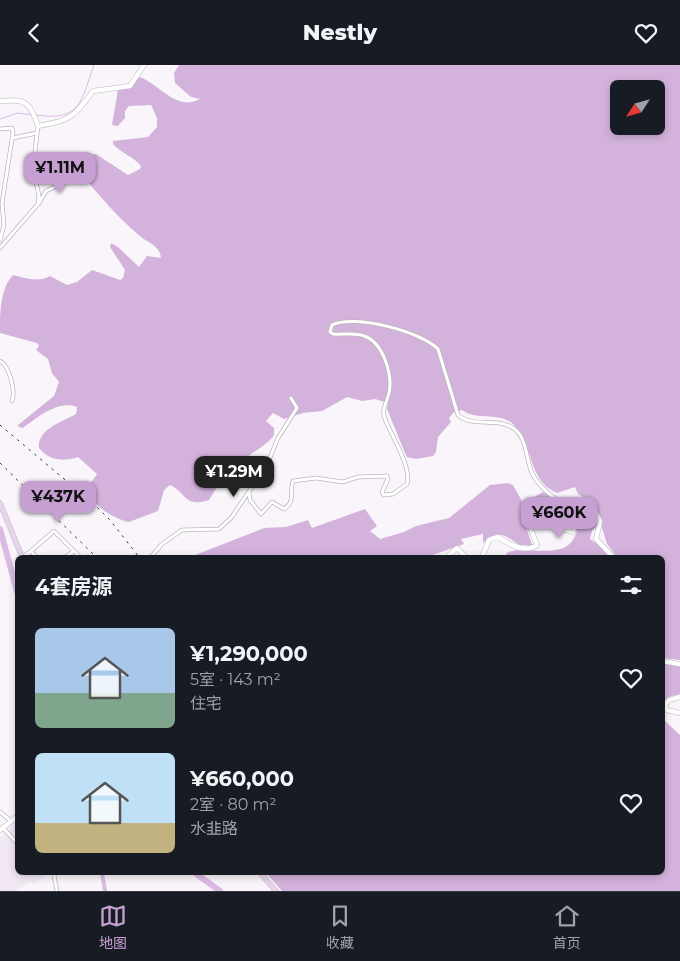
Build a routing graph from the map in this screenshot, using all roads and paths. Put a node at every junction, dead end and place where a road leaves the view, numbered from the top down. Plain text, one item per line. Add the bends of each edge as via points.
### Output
1 (144, 65) edge
2 (0, 101) edge
3 (38, 126) junction
4 (0, 129) edge
5 (37, 133) junction
6 (13, 138) junction
7 (67, 176) dead end
8 (38, 204) junction
9 (1, 234) edge
10 (0, 240) edge
11 (0, 248) edge
12 (0, 361) edge
13 (291, 398) dead end
14 (12, 401) dead end
15 (249, 492) junction
16 (0, 503) edge
17 (568, 507) junction
18 (30, 551) junction
19 (74, 551) junction
20 (21, 555) edge
21 (25, 555) edge
22 (34, 555) edge
23 (68, 555) edge
24 (78, 555) edge
25 (153, 555) edge
26 (449, 555) edge
27 (464, 555) edge
28 (483, 555) edge
29 (611, 555) edge
30 (665, 661) edge
31 (680, 663) edge
32 (680, 697) edge
33 (680, 713) edge
34 (0, 812) edge
35 (15, 818) edge
36 (11, 821) junction
37 (2, 829) edge
38 (15, 841) edge
39 (55, 875) edge
40 (262, 875) edge
41 (57, 891) edge
42 (276, 891) edge

1 - 3 street via 130,86 93,91 76,115
2 - 3 street via 19,100 28,104
3 - 5 street
4 - 6 street via 12,128
5 - 6 street
5 - 8 street via 33,168
6 - 9 street via 2,203 4,225
7 - 8 street via 61,185 46,191
8 - 11 street
9 - 10 street
12 - 14 street via 7,368 13,388
13 - 15 street via 297,408
15 - 17 street via 250,500 261,514 272,502 284,509 288,507 293,497 293,481 299,479 326,478 343,482 358,477 387,476 384,495 393,494 407,484 405,467 383,413 390,387 380,349 364,335 330,332 332,325 340,321 405,332 432,343 438,349 458,415 465,421 498,423 513,428 519,434 540,485
15 - 25 street via 222,527 182,530
16 - 20 main road
17 - 28 street via 576,524 573,532 555,527 530,512 526,517 537,545 521,548 498,537 486,544
17 - 29 street via 572,502 593,507 600,521 596,539
18 - 19 street via 54,531
18 - 21 street
18 - 22 street
19 - 23 street
19 - 24 street
26 - 27 street via 457,548
30 - 31 street
32 - 33 street via 669,700 665,705 667,710
34 - 36 street
35 - 36 street
36 - 37 street
37 - 38 street
39 - 41 street
40 - 42 main road

